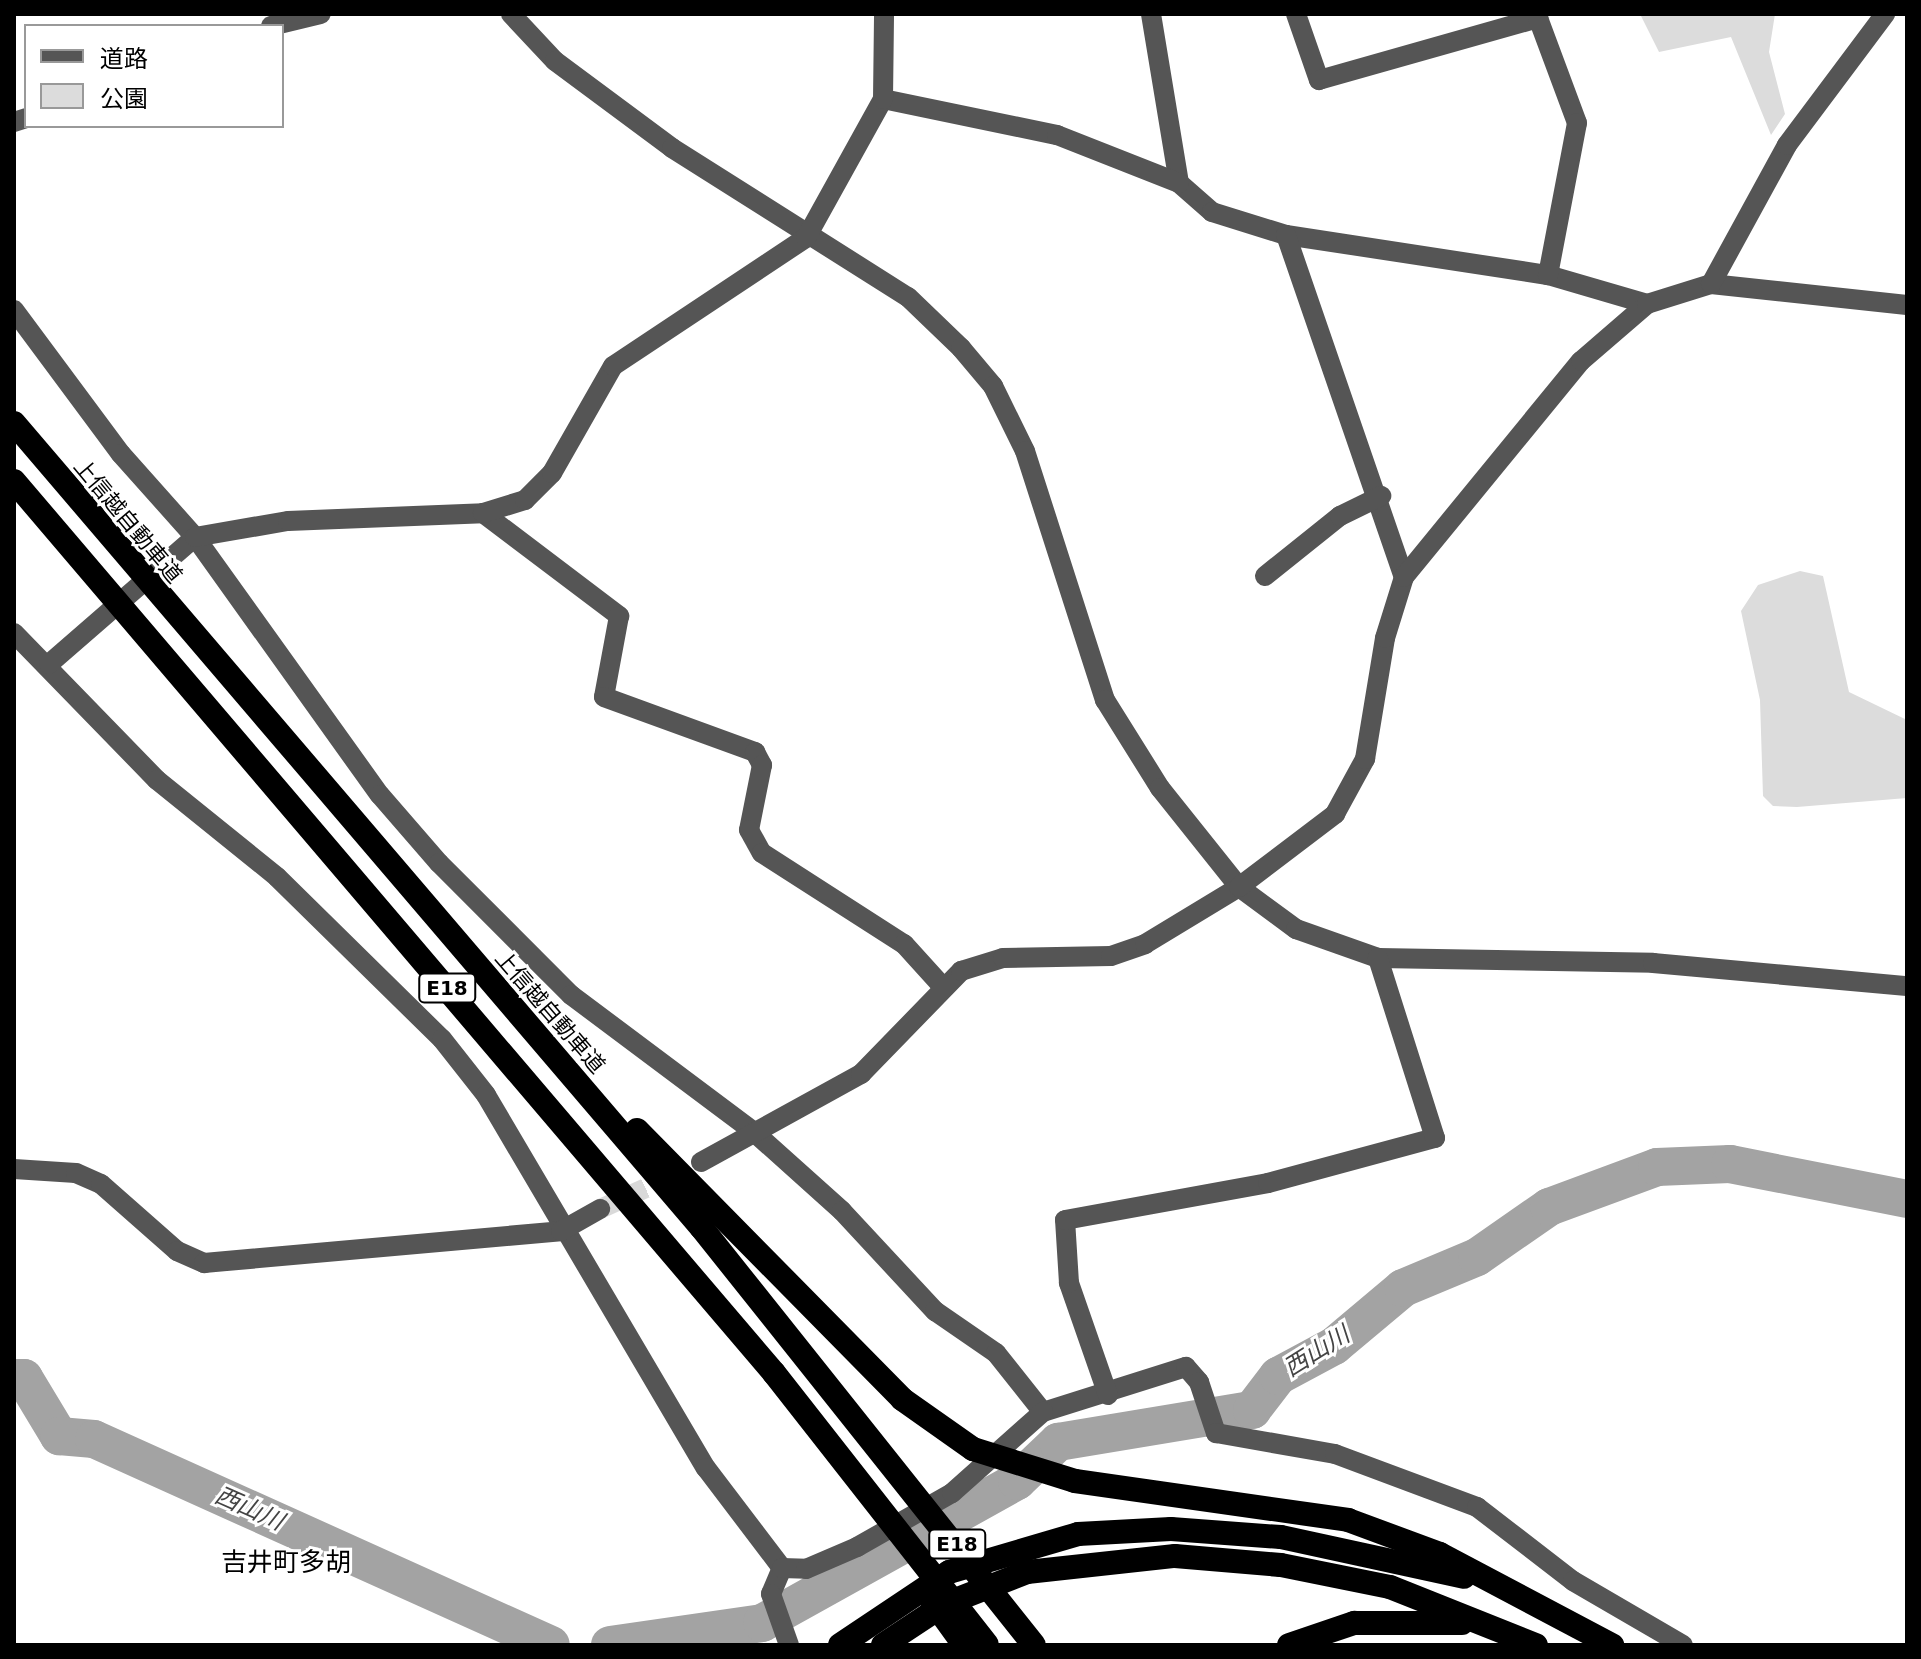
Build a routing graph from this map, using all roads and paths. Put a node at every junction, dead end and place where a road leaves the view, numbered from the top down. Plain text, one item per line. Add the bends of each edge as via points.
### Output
1 (321, 14) edge
2 (511, 14) edge
3 (884, 14) edge
4 (1151, 14) edge
5 (1296, 14) edge
6 (1885, 14) edge
7 (279, 24) edge
8 (883, 99) junction
9 (1179, 183) junction
10 (1286, 235) junction
11 (806, 238) junction
12 (1548, 275) junction
13 (1711, 284) junction
14 (1647, 304) junction
15 (1907, 305) edge
16 (14, 310) edge
17 (14, 423) edge
18 (14, 481) edge
19 (1381, 496) junction
20 (483, 513) junction
21 (195, 537) junction
22 (1265, 576) dead end
23 (1404, 577) junction
24 (14, 633) edge
25 (54, 661) junction
26 (1239, 887) junction
27 (460, 947) junction
28 (1378, 958) junction
29 (1907, 986) edge
30 (943, 987) junction
31 (754, 1132) junction
32 (701, 1162) dead end
33 (14, 1169) edge
34 (600, 1209) tunnel mouth
35 (561, 1231) junction
36 (1108, 1395) junction
37 (1043, 1412) junction
38 (782, 1568) junction
39 (1501, 1587) junction
40 (973, 1641) edge
41 (789, 1645) edge
42 (840, 1645) edge
43 (883, 1645) edge
44 (1034, 1645) edge
45 (1289, 1645) edge
46 (1534, 1645) edge
47 (1612, 1645) edge
48 (1683, 1645) edge

1 - 7 street
2 - 11 street via 555,61
3 - 8 street
4 - 9 street
5 - 12 street via 1319,80 1538,18 1577,123
6 - 13 street via 1787,145
8 - 9 street via 1057,135
8 - 11 street
9 - 10 street via 1212,212
10 - 12 street
10 - 19 street
11 - 20 street via 623,357 591,396 552,473 525,500
11 - 26 street via 908,297 993,386 1025,451 1105,700 1160,788
12 - 14 street
13 - 14 street
13 - 15 street
14 - 23 street via 1530,417
16 - 21 street via 121,454
17 - 27 highway, 上信越自動車道 / E18
18 - 40 highway, E18 via 563,1125 868,1502
19 - 22 street via 1340,516
19 - 23 street
20 - 21 street via 288,521
20 - 30 street via 619,616 604,697 755,752 762,765 749,830 762,853 904,944
21 - 25 street
21 - 31 street via 380,795 439,863 571,995
23 - 26 street via 1353,787 1335,814
24 - 25 street
25 - 35 street via 157,780 277,877 442,1039 486,1095
26 - 28 street via 1296,929
26 - 30 street via 1122,952 978,962
27 - 39 highway via 840,1339 943,1431 1007,1463 1075,1481 1348,1520
27 - 44 highway, 上信越自動車道 / E18 via 905,1478
28 - 29 street via 1653,963
28 - 36 street via 1435,1138 1268,1183 1065,1220 1069,1283
30 - 31 street via 861,1074
31 - 32 street
31 - 37 street via 890,1256 935,1311 996,1353
33 - 35 street via 76,1173 101,1184 177,1251 204,1263
34 - 35 street
35 - 38 street via 611,1301 631,1348 706,1468
36 - 37 street
36 - 48 street via 1186,1367 1199,1382 1216,1433 1335,1454 1448,1494 1625,1615
37 - 38 street via 952,1493 857,1547 806,1569
38 - 41 street via 771,1594
39 - 42 highway via 1281,1537 1124,1529 988,1555 910,1593
39 - 47 highway
43 - 46 highway via 945,1604 1027,1572 1175,1556 1281,1565 1390,1587
45 - 46 highway via 1354,1623 1428,1619

